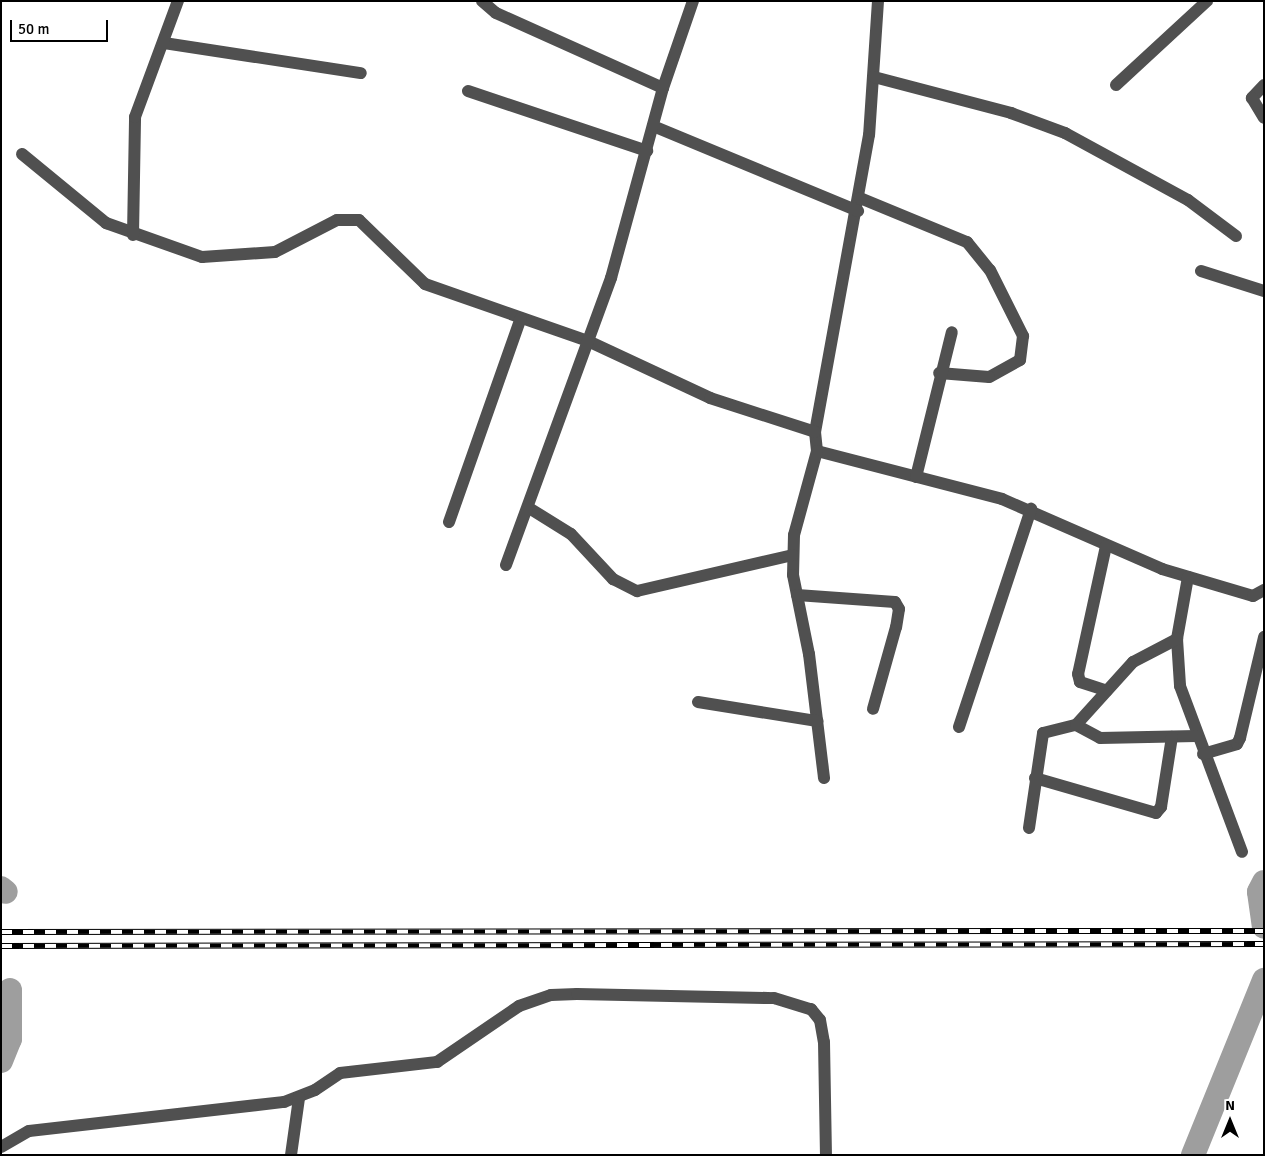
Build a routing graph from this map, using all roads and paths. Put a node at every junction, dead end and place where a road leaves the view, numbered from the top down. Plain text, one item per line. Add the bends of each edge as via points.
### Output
1 (178, 1) edge
2 (482, 1) edge
3 (693, 1) edge
4 (878, 1) edge
5 (1207, 1) edge
6 (164, 43) junction
7 (361, 73) dead end
8 (874, 76) junction
9 (1116, 85) dead end
10 (1264, 85) edge
11 (663, 88) junction
12 (468, 91) dead end
13 (1264, 118) edge
14 (654, 126) junction
15 (646, 151) junction
16 (22, 154) dead end
17 (860, 198) junction
18 (858, 211) junction
19 (133, 235) junction
20 (1236, 236) dead end
21 (1200, 271) dead end
22 (1264, 291) edge
23 (522, 318) junction
24 (952, 332) dead end
25 (588, 341) junction
26 (939, 373) junction
27 (815, 432) junction
28 (817, 451) junction
29 (916, 477) junction
30 (529, 508) junction
31 (1031, 510) junction
32 (449, 522) dead end
33 (1106, 546) junction
34 (793, 555) junction
35 (506, 566) dead end
36 (1188, 577) junction
37 (797, 595) junction
38 (1260, 596) edge
39 (1264, 638) edge
40 (1177, 639) junction
41 (1107, 691) junction
42 (698, 702) dead end
43 (873, 709) dead end
44 (817, 721) junction
45 (1076, 725) junction
46 (959, 727) dead end
47 (1196, 736) junction
48 (1172, 737) junction
49 (1203, 754) junction
50 (824, 778) dead end
51 (1035, 778) junction
52 (1029, 828) dead end
53 (1242, 852) dead end
54 (299, 1098) junction
55 (1, 1147) edge
56 (291, 1155) edge
57 (826, 1155) edge

1 - 6 street
2 - 11 street via 496,13
3 - 11 street
4 - 8 street
5 - 9 street
6 - 7 street
6 - 19 street via 135,117
8 - 17 street
8 - 20 street via 1011,113 1065,133 1188,200
10 - 13 street via 1252,98
11 - 14 street
12 - 15 street
14 - 15 street
14 - 18 street
15 - 25 street
16 - 19 street via 88,212
17 - 18 street
17 - 26 street via 967,242 990,270 1023,336 1025,349 1020,360 989,378
18 - 27 street
19 - 23 street via 202,257 257,256 275,252 337,220 359,220 425,284
21 - 22 street
23 - 25 street
23 - 32 street
24 - 26 street
25 - 27 street via 710,398
25 - 30 street
26 - 29 street
27 - 28 street
28 - 29 street
28 - 34 street via 794,535
29 - 31 street
30 - 34 street via 572,534 613,579 637,591
30 - 35 street
31 - 33 street
31 - 46 street
33 - 36 street
33 - 41 street via 1078,674 1080,682
34 - 37 street
36 - 38 street
36 - 40 street
37 - 43 street via 895,602 899,609 896,627
37 - 44 street
39 - 49 street via 1240,738 1230,747
40 - 41 street via 1133,662
40 - 47 street via 1180,686
41 - 45 street
42 - 44 street
44 - 50 street
45 - 48 street via 1100,738
45 - 51 street via 1043,733
47 - 48 street
47 - 49 street
48 - 51 street via 1161,807 1156,812
49 - 53 street
51 - 52 street
54 - 55 street via 29,1131
54 - 56 street
54 - 57 street via 340,1073 437,1062 519,1006 551,995 774,998 794,1001 820,1020

